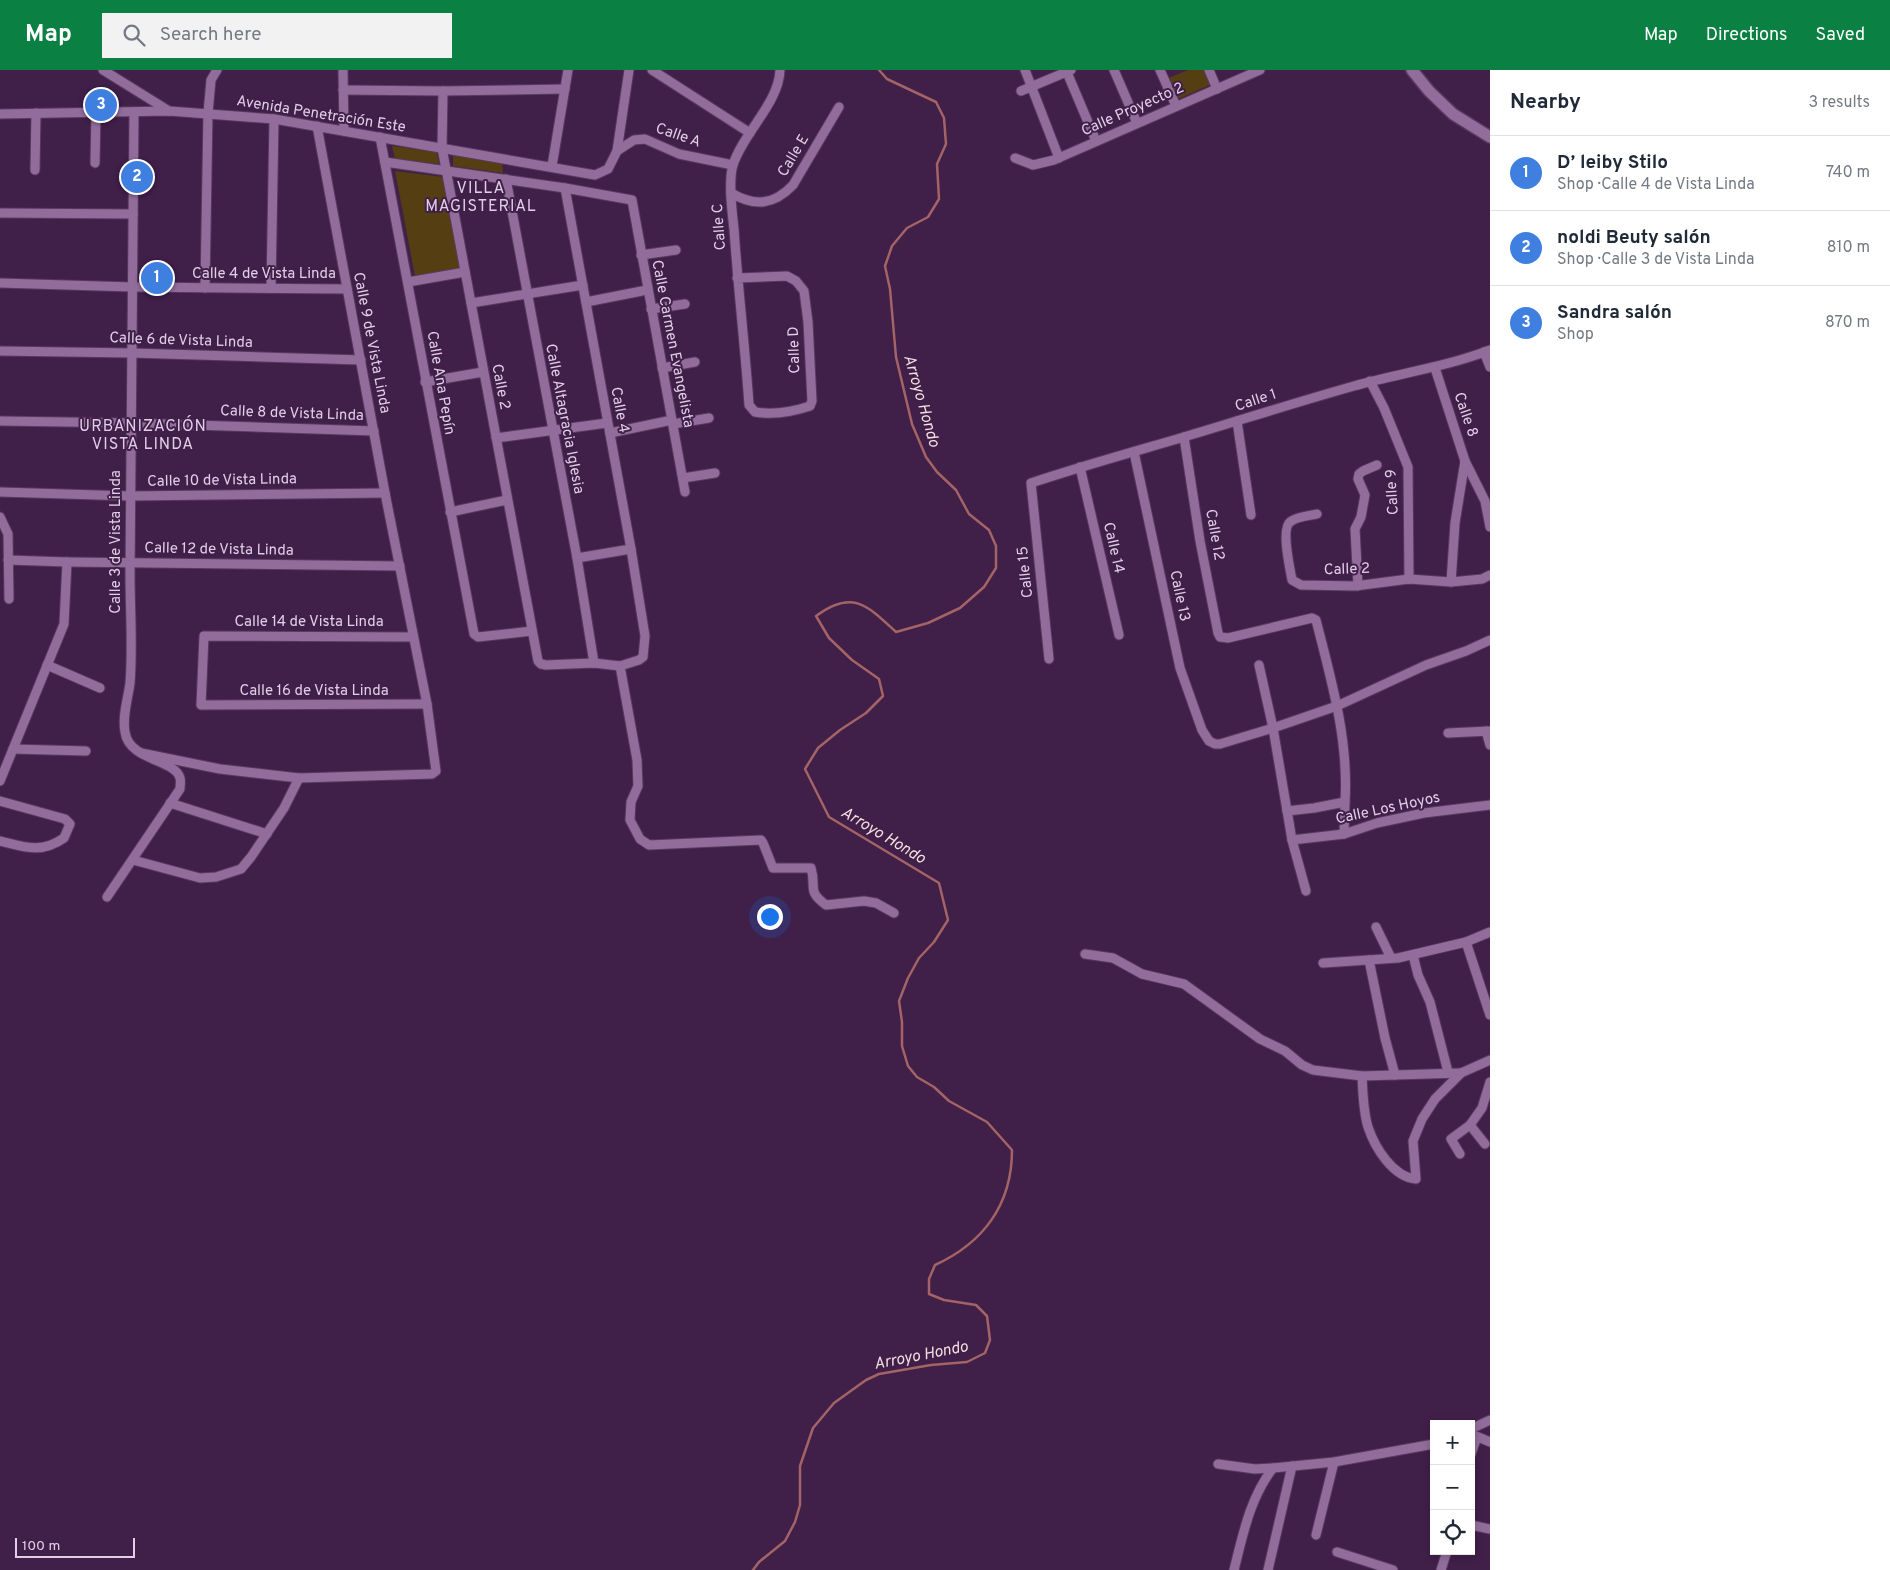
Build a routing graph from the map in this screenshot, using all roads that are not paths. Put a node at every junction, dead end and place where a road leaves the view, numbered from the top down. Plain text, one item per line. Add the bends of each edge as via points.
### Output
1 (103, 70) edge
2 (217, 70) edge
3 (343, 70) edge
4 (568, 70) edge
5 (630, 70) edge
6 (652, 70) edge
7 (780, 70) edge
8 (1025, 70) edge
9 (1114, 70) edge
10 (1160, 70) edge
11 (1209, 70) edge
12 (1412, 70) edge
13 (1068, 71) edge
14 (1254, 71) edge
15 (1032, 86) junction
16 (565, 89) junction
17 (1217, 89) junction
18 (343, 90) junction
19 (443, 91) junction
20 (1021, 91) dead end
21 (1176, 106) junction
22 (839, 107) dead end
23 (169, 111) junction
24 (134, 112) junction
25 (36, 113) junction
26 (96, 113) junction
27 (208, 113) junction
28 (0, 114) edge
29 (274, 119) junction
30 (1137, 123) junction
31 (317, 126) junction
32 (344, 130) junction
33 (750, 133) junction
34 (1490, 137) edge
35 (380, 138) junction
36 (1096, 141) junction
37 (442, 148) junction
38 (617, 151) junction
39 (1015, 158) dead end
40 (1059, 158) junction
41 (385, 162) junction
42 (95, 163) dead end
43 (733, 165) junction
44 (552, 166) junction
45 (35, 170) dead end
46 (446, 171) junction
47 (506, 180) junction
48 (565, 188) junction
49 (731, 193) junction
50 (0, 213) edge
51 (133, 214) junction
52 (676, 250) dead end
53 (641, 255) junction
54 (465, 272) junction
55 (737, 278) junction
56 (408, 282) junction
57 (0, 283) edge
58 (582, 285) junction
59 (132, 287) junction
60 (205, 288) junction
61 (272, 288) junction
62 (347, 288) junction
63 (647, 290) junction
64 (528, 294) junction
65 (586, 302) junction
66 (471, 303) junction
67 (685, 304) dead end
68 (651, 309) junction
69 (0, 351) edge
70 (1487, 351) edge
71 (132, 353) junction
72 (361, 360) junction
73 (695, 362) dead end
74 (1490, 367) edge
75 (662, 368) junction
76 (1435, 368) junction
77 (483, 372) junction
78 (1370, 381) junction
79 (425, 382) junction
80 (749, 395) joint
81 (709, 418) dead end
82 (0, 420) edge
83 (1237, 421) junction
84 (673, 422) junction
85 (131, 423) junction
86 (607, 423) junction
87 (552, 430) junction
88 (374, 431) junction
89 (610, 433) junction
90 (1184, 437) junction
91 (496, 438) junction
92 (1134, 452) junction
93 (1465, 461) junction
94 (1377, 465) dead end
95 (1080, 467) junction
96 (715, 473) dead end
97 (683, 478) junction
98 (1031, 483) joint
99 (0, 492) edge
100 (685, 492) dead end
101 (385, 493) junction
102 (130, 496) junction
103 (507, 500) junction
104 (450, 512) junction
105 (1317, 514) dead end
106 (1251, 515) dead end
107 (0, 517) edge
108 (1490, 526) edge
109 (631, 549) junction
110 (577, 558) junction
111 (8, 560) junction
112 (67, 562) junction
113 (130, 563) junction
114 (400, 566) junction
115 (1490, 574) edge
116 (1409, 579) junction
117 (1450, 582) junction
118 (1358, 586) junction
119 (9, 600) dead end
120 (532, 631) junction
121 (1119, 635) dead end
122 (413, 637) junction
123 (1490, 640) edge
124 (1049, 659) dead end
125 (594, 663) junction
126 (1260, 664) dead end
127 (47, 665) junction
128 (620, 666) junction
129 (100, 688) dead end
130 (427, 704) junction
131 (200, 705) joint
132 (1337, 706) junction
133 (1273, 728) junction
134 (1488, 731) edge
135 (1448, 733) dead end
136 (1490, 745) edge
137 (13, 749) junction
138 (86, 750) dead end
139 (141, 753) junction
140 (299, 778) junction
141 (0, 781) edge
142 (0, 801) edge
143 (1345, 802) junction
144 (170, 803) junction
145 (1490, 806) edge
146 (1287, 810) junction
147 (267, 834) junction
148 (1344, 834) junction
149 (1292, 840) junction
150 (0, 841) edge
151 (133, 860) junction
152 (1306, 891) dead end
153 (107, 897) dead end
154 (894, 913) dead end
155 (1376, 927) dead end
156 (1490, 932) edge
157 (1466, 942) junction
158 (1085, 954) dead end
159 (1413, 955) junction
160 (1391, 958) junction
161 (1369, 960) junction
162 (1324, 963) dead end
163 (1485, 986) edge
164 (1490, 1014) edge
165 (1490, 1060) edge
166 (1448, 1072) junction
167 (1461, 1072) junction
168 (1394, 1075) junction
169 (1362, 1076) junction
170 (1490, 1082) edge
171 (1470, 1125) junction
172 (1485, 1144) dead end
173 (1460, 1154) dead end
174 (1490, 1420) edge
175 (1475, 1431) edge
176 (1475, 1434) edge
177 (1490, 1442) edge
178 (1430, 1445) edge
179 (1334, 1462) junction
180 (1218, 1464) dead end
181 (1292, 1466) junction
182 (1273, 1468) junction
183 (1475, 1526) edge
184 (1490, 1529) edge
185 (1316, 1535) dead end
186 (1337, 1552) dead end
187 (1446, 1555) edge
188 (1234, 1570) edge
189 (1268, 1570) edge
190 (1393, 1570) edge
191 (1441, 1570) edge

1 - 23 street
2 - 27 street via 211,80
3 - 18 street
4 - 16 street
5 - 38 street
6 - 33 street
7 - 33 street, Calle C via 776,92
8 - 15 street
9 - 30 street
10 - 21 street
11 - 17 street
12 - 34 street via 1453,114
13 - 15 street
13 - 36 street
14 - 17 street, Calle Proyecto 2
15 - 20 street
15 - 40 street
16 - 19 street
16 - 44 street
17 - 21 street, Calle Proyecto 2
18 - 19 street
18 - 32 street
19 - 37 street, Calle 2
21 - 30 street, Calle Proyecto 2
22 - 49 street, Calle E via 794,185 784,194 777,199 758,202
23 - 24 street, Avenida Penetración Este
23 - 27 street, Avenida Penetración Este
24 - 26 street, Avenida Penetración Este
24 - 51 street, Calle 3 de Vista Linda
25 - 26 street, Avenida Penetración Este
25 - 28 street, Avenida Penetración Este
25 - 45 street
26 - 42 street
27 - 29 street, Avenida Penetración Este
27 - 60 street
29 - 31 street, Avenida Penetración Este
29 - 61 street
30 - 36 street, Calle Proyecto 2
31 - 32 street, Avenida Penetración Este
31 - 62 street, Calle 9 de Vista Linda
32 - 35 street, Avenida Penetración Este
33 - 43 street, Calle C
35 - 37 street, Avenida Penetración Este
35 - 41 street, Calle Ana Pepín
36 - 40 street, Calle Proyecto 2
37 - 44 street, Avenida Penetración Este
37 - 46 street, Calle 2
38 - 43 street, Calle A via 634,140 645,139 679,154
38 - 44 street, Avenida Penetración Este via 608,169 595,175
39 - 40 street, Calle Proyecto 2 via 1033,165
41 - 46 street
41 - 56 street, Calle Ana Pepín
43 - 49 street, Calle C
46 - 47 street
46 - 54 street, Calle 2
47 - 48 street
47 - 64 street, Calle Altagracia Iglesia
48 - 53 street, Calle Carmen Evangelista via 632,200
48 - 58 street, Calle 4
49 - 55 street, Calle C
50 - 51 street
51 - 59 street, Calle 3 de Vista Linda
52 - 53 street
53 - 63 street, Calle Carmen Evangelista
54 - 56 street
54 - 66 street, Calle 2
55 - 80 street, Calle C
55 - 80 street, Calle D via 787,276 796,281 804,291 808,322 810,406 767,414 755,412
56 - 79 street, Calle Ana Pepín
57 - 59 street, Calle 4 de Vista Linda
58 - 64 street
58 - 65 street, Calle 4
59 - 60 street, Calle 4 de Vista Linda
59 - 71 street, Calle 3 de Vista Linda
60 - 61 street, Calle 4 de Vista Linda
61 - 62 street, Calle 4 de Vista Linda
62 - 72 street, Calle 9 de Vista Linda
63 - 65 street
63 - 68 street, Calle Carmen Evangelista
64 - 66 street
64 - 87 street, Calle Altagracia Iglesia
65 - 86 street, Calle 4
66 - 77 street, Calle 2
67 - 68 street
68 - 75 street, Calle Carmen Evangelista
69 - 71 street, Calle 6 de Vista Linda
70 - 74 street
70 - 76 street, Calle 1
71 - 72 street, Calle 6 de Vista Linda
71 - 85 street, Calle 3 de Vista Linda
72 - 88 street, Calle 9 de Vista Linda
73 - 75 street
75 - 84 street, Calle Carmen Evangelista
76 - 78 street, Calle 1
76 - 93 street, Calle 8
77 - 79 street
77 - 91 street, Calle 2
78 - 83 street, Calle 1
78 - 116 street, Calle 9 via 1408,467
79 - 104 street, Calle Ana Pepín
81 - 84 street
82 - 85 street, Calle 8 de Vista Linda
83 - 90 street, Calle 1
83 - 106 street
84 - 89 street
84 - 97 street, Calle Carmen Evangelista
85 - 88 street, Calle 8 de Vista Linda
85 - 102 street, Calle 3 de Vista Linda
86 - 87 street
86 - 89 street, Calle 4
87 - 91 street
87 - 110 street, Calle Altagracia Iglesia
88 - 101 street, Calle 9 de Vista Linda
89 - 109 street, Calle 4
90 - 92 street, Calle 1
90 - 132 street, Calle 12 via 1200,541 1220,637 1228,638 1314,618
91 - 103 street, Calle 2
92 - 95 street, Calle 1
92 - 133 street, Calle 13 via 1180,668 1202,730 1208,741 1220,744
93 - 108 street, Calle 8 via 1485,501
93 - 117 street
94 - 118 street via 1363,471 1358,479 1365,495 1355,529
95 - 98 street, Calle 1
95 - 121 street, Calle 14
96 - 97 street
97 - 100 street, Calle Carmen Evangelista
98 - 124 street, Calle 15
99 - 102 street, Calle 10 de Vista Linda
101 - 102 street, Calle 10 de Vista Linda
101 - 114 street, Calle 9 de Vista Linda
102 - 113 street, Calle 3 de Vista Linda
103 - 104 street
103 - 120 street, Calle 2
104 - 120 street, Calle Ana Pepín via 474,634 478,637
105 - 118 street, Calle 2 via 1297,518 1287,526 1292,580 1301,585
107 - 111 street via 8,534
109 - 110 street
109 - 128 street, Calle 4 via 646,636 643,657
110 - 125 street, Calle Altagracia Iglesia
111 - 112 street, Calle 12 de Vista Linda
111 - 119 street
112 - 113 street, Calle 12 de Vista Linda
112 - 127 street via 64,624
113 - 114 street, Calle 12 de Vista Linda
113 - 139 street, Calle 3 de Vista Linda via 130,683 124,732 133,748
114 - 122 street, Calle 9 de Vista Linda
115 - 117 street, Calle 2 via 1482,579
116 - 117 street, Calle 2
116 - 118 street, Calle 2
120 - 125 street, Calle 2 via 541,664
122 - 130 street, Calle 9 de Vista Linda
122 - 131 street, Calle 14 de Vista Linda via 204,636
123 - 132 street via 1426,664
125 - 128 street
126 - 133 street
127 - 129 street
127 - 137 street
128 - 154 street via 637,766 638,786 631,802 630,820 640,839 649,845 761,840 773,868 811,868 813,892 826,905 870,902
130 - 131 street, Calle 16 de Vista Linda
130 - 140 street, Calle 9 de Vista Linda via 436,766 432,774
132 - 133 street
132 - 143 street
133 - 146 street
134 - 135 street
134 - 136 street
137 - 138 street
137 - 141 street
139 - 140 street via 220,769
139 - 144 street, Calle 3 de Vista Linda via 178,774 181,779 180,789
140 - 147 street
142 - 150 street via 65,819 70,824 61,840 36,849
143 - 146 street
143 - 148 street
144 - 147 street
144 - 151 street
145 - 148 street, Calle Los Hoyos via 1405,816
146 - 149 street
147 - 151 street via 241,869 216,877 200,878
148 - 149 street, Calle Los Hoyos
149 - 152 street
151 - 153 street
155 - 160 street
156 - 157 street
157 - 159 street
157 - 163 street
158 - 169 street via 1113,958 1142,974 1184,984 1302,1065 1320,1071
159 - 160 street
159 - 166 street via 1430,1002
160 - 161 street
161 - 162 street
161 - 168 street
163 - 164 street
165 - 167 street
166 - 167 street
166 - 168 street
167 - 169 street via 1435,1099 1422,1119 1413,1141 1416,1179 1407,1178 1391,1166 1377,1147 1368,1126
168 - 169 street
170 - 171 street via 1482,1108
171 - 172 street
171 - 173 street via 1451,1139
174 - 175 street
176 - 177 street
178 - 179 street
179 - 181 street
179 - 185 street
180 - 182 street
181 - 182 street
181 - 189 street
182 - 188 street via 1247,1518
183 - 184 street
186 - 190 street
187 - 191 street

